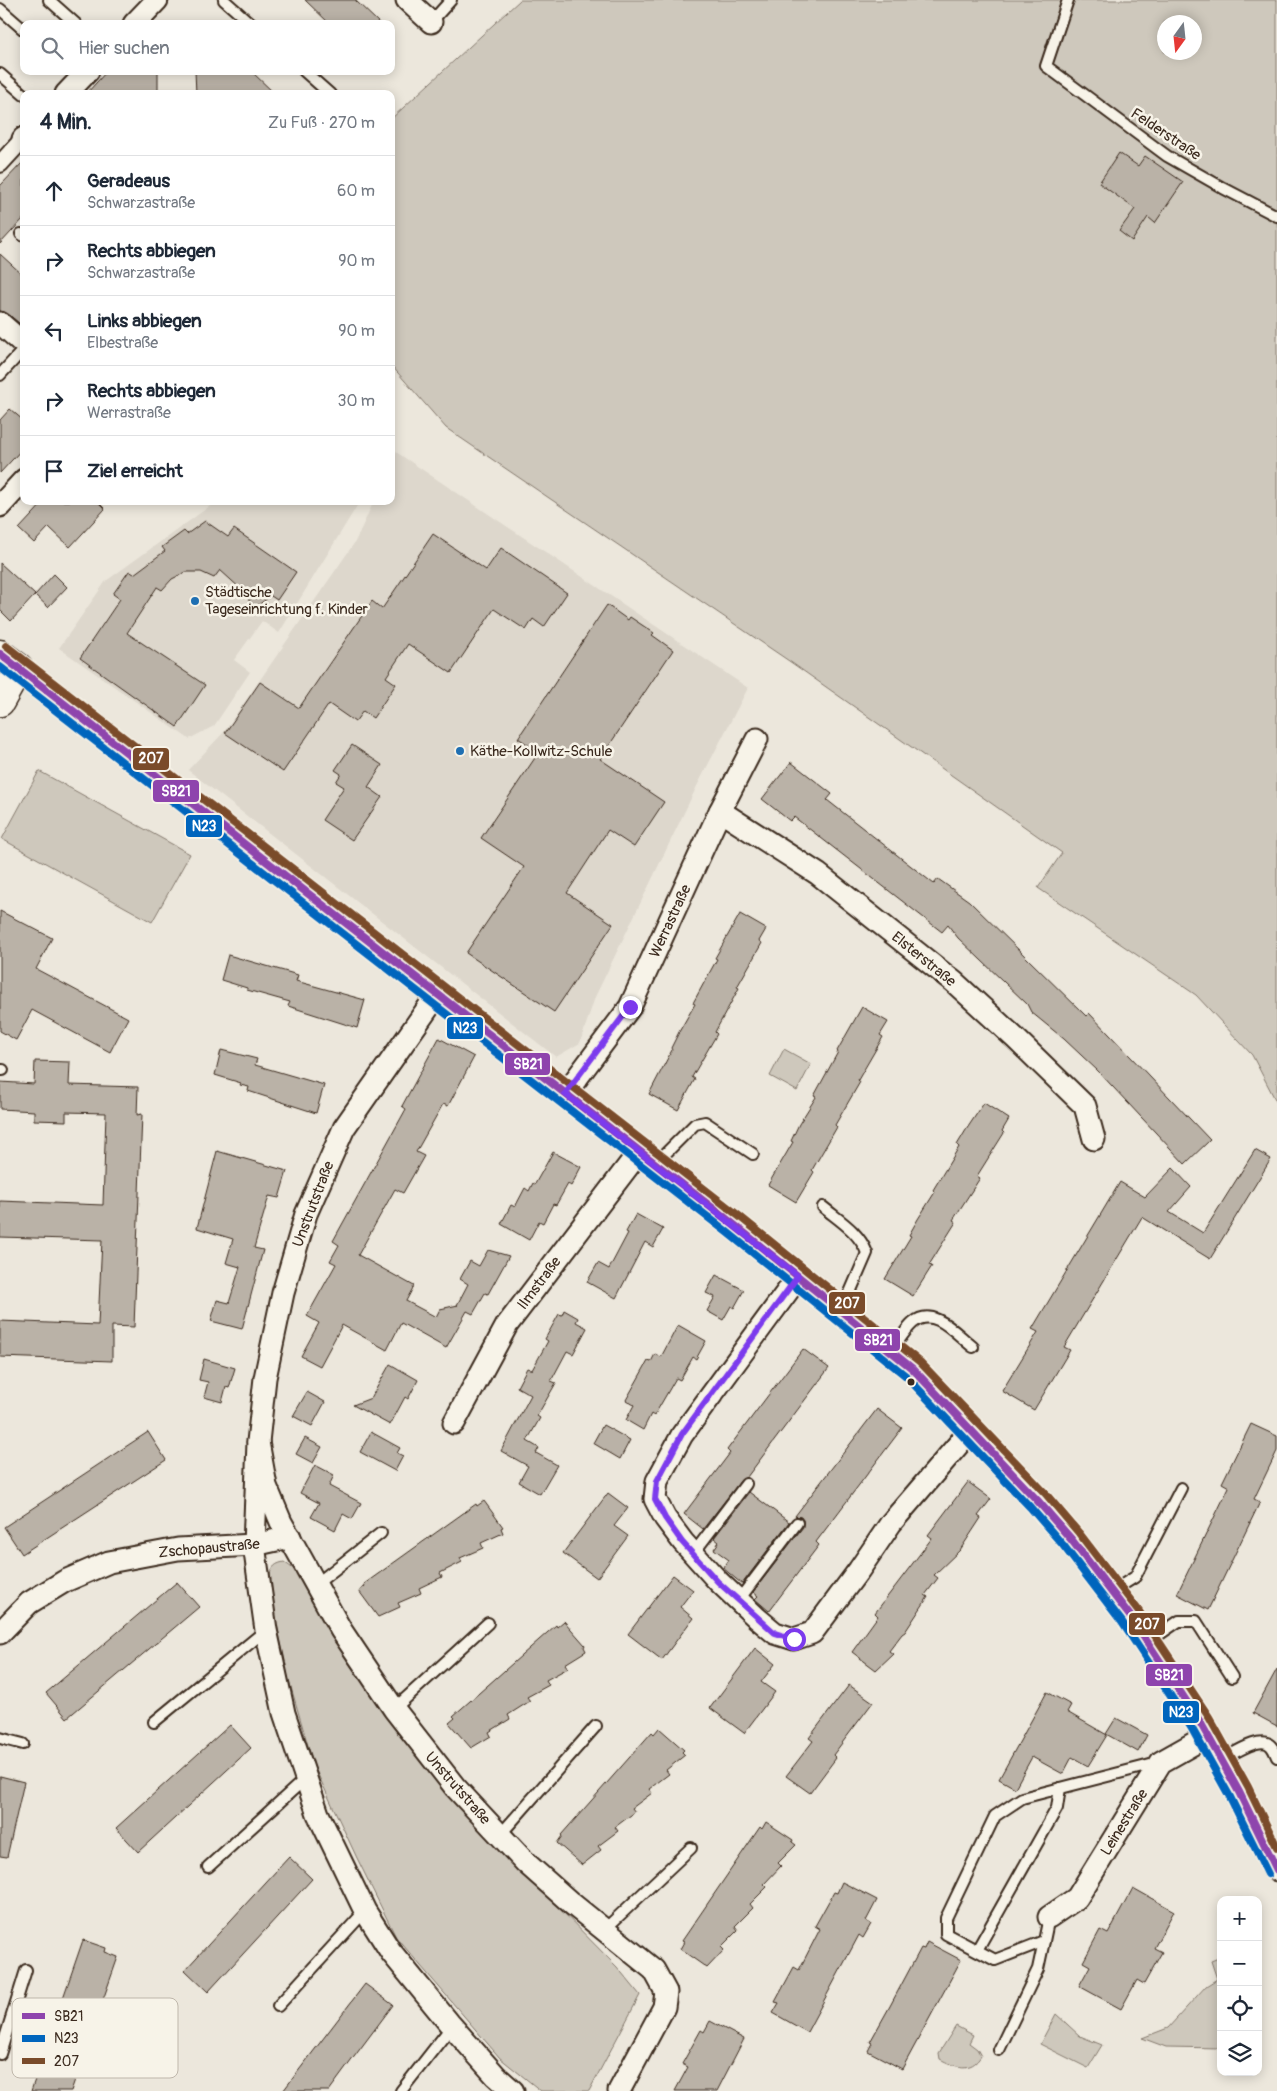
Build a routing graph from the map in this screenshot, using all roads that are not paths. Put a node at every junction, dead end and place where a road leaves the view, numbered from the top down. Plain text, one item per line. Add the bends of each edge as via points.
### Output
1 (49, 0) edge
2 (157, 0) edge
3 (224, 0) edge
4 (407, 0) edge
5 (451, 0) edge
6 (1068, 0) edge
7 (0, 9) edge
8 (72, 20) edge
9 (138, 20) edge
10 (246, 20) edge
11 (431, 22) joint
12 (20, 26) edge
13 (0, 74) edge
14 (309, 75) edge
15 (325, 90) edge
16 (20, 92) edge
17 (20, 147) edge
18 (0, 164) edge
19 (1277, 216) edge
20 (0, 322) edge
21 (20, 340) edge
22 (20, 353) edge
23 (0, 375) edge
24 (20, 484) edge
25 (0, 506) edge
26 (9, 661) edge
27 (0, 702) edge
28 (756, 738) dead end
29 (720, 811) junction
30 (437, 995) junction
31 (565, 1094) junction
32 (1094, 1140) dead end
33 (753, 1154) dead end
34 (647, 1158) junction
35 (822, 1207) dead end
36 (798, 1276) junction
37 (842, 1311) junction
38 (973, 1347) dead end
39 (891, 1351) junction
40 (454, 1423) dead end
41 (970, 1431) junction
42 (258, 1442) junction
43 (746, 1484) dead end
44 (1181, 1488) dead end
45 (797, 1523) dead end
46 (381, 1533) dead end
47 (290, 1537) junction
48 (254, 1545) junction
49 (693, 1554) junction
50 (315, 1585) junction
51 (1111, 1592) junction
52 (738, 1600) junction
53 (488, 1623) dead end
54 (266, 1630) junction
55 (0, 1633) edge
56 (1148, 1643) junction
57 (1232, 1677) dead end
58 (394, 1709) junction
59 (154, 1722) dead end
60 (596, 1726) dead end
61 (1207, 1736) junction
62 (0, 1738) edge
63 (23, 1744) dead end
64 (1277, 1757) edge
65 (1221, 1760) junction
66 (1161, 1762) junction
67 (306, 1778) junction
68 (1060, 1788) junction
69 (500, 1836) junction
70 (691, 1848) dead end
71 (208, 1867) dead end
72 (1277, 1870) edge
73 (366, 1911) junction
74 (1049, 1916) joint
75 (604, 1930) junction
76 (1044, 1941) junction
77 (977, 1950) junction
78 (26, 1970) dead end
79 (17, 1998) edge
80 (278, 2006) dead end
81 (12, 2015) edge
82 (452, 2026) junction
83 (998, 2050) dead end
84 (0, 2054) edge
85 (401, 2091) edge
86 (512, 2091) edge
87 (619, 2091) edge

1 - 8 lane
2 - 9 street
3 - 10 lane
4 - 11 street
5 - 11 lane
6 - 19 lane, Felderstraße via 1046,66 1167,156
7 - 12 lane
13 - 16 lane
14 - 15 lane
17 - 18 street
20 - 21 street
22 - 23 lane
24 - 25 street
26 - 27 main road
26 - 30 street
28 - 29 street, Werrastraße
29 - 31 street, Werrastraße via 630,1007
29 - 32 street, Elsterstraße via 818,874 954,982 1085,1106
30 - 31 street
30 - 42 street, Unstrutstraße via 344,1128 306,1214 280,1302 265,1378
31 - 34 street
33 - 34 lane via 705,1122 695,1124
34 - 36 street
34 - 40 street, Ilmstraße via 507,1325
35 - 37 lane via 857,1235 867,1254
36 - 37 street
36 - 49 street via 682,1434 657,1481 655,1499 665,1518
37 - 39 street
38 - 39 lane via 937,1318 925,1317 914,1323
39 - 41 street via 913,1369
41 - 51 street via 1037,1500
41 - 52 street via 891,1523 812,1633 794,1639 775,1633
42 - 47 street, Unstrutstraße via 266,1486
42 - 48 street, Unstrutstraße
43 - 49 lane
44 - 51 lane via 1135,1577
45 - 52 lane
46 - 50 lane
47 - 48 street, Zschopaustraße
47 - 50 street, Unstrutstraße
48 - 54 street, Unstrutstraße
48 - 55 street, Zschopaustraße via 178,1548 109,1562 65,1581 28,1603
49 - 52 street
50 - 58 street, Unstrutstraße
51 - 56 street
53 - 58 lane
54 - 59 lane
54 - 67 street, Unstrutstraße via 284,1713
56 - 57 lane via 1178,1621 1196,1621
56 - 61 street
58 - 69 street, Unstrutstraße via 455,1787
60 - 69 lane
61 - 65 street
61 - 66 street, Leinestraße
62 - 63 lane
64 - 65 lane via 1271,1746 1259,1741
65 - 72 street
66 - 68 lane
66 - 74 street, Leinestraße via 1077,1898
67 - 71 lane
67 - 73 street, Unstrutstraße via 318,1814
68 - 77 lane via 1057,1808
68 - 77 lane via 1022,1798 995,1816 946,1918 946,1934
69 - 75 street, Unstrutstraße via 564,1898
70 - 75 lane
73 - 80 lane
73 - 82 street, Unstrutstraße via 391,1952
74 - 76 lane
75 - 87 street, Unstrutstraße via 654,1970 666,1992 664,2007
76 - 77 lane via 996,1960
76 - 83 lane via 1038,1969
78 - 79 lane
81 - 84 lane
82 - 85 lane
82 - 86 street, Unstrutstraße

